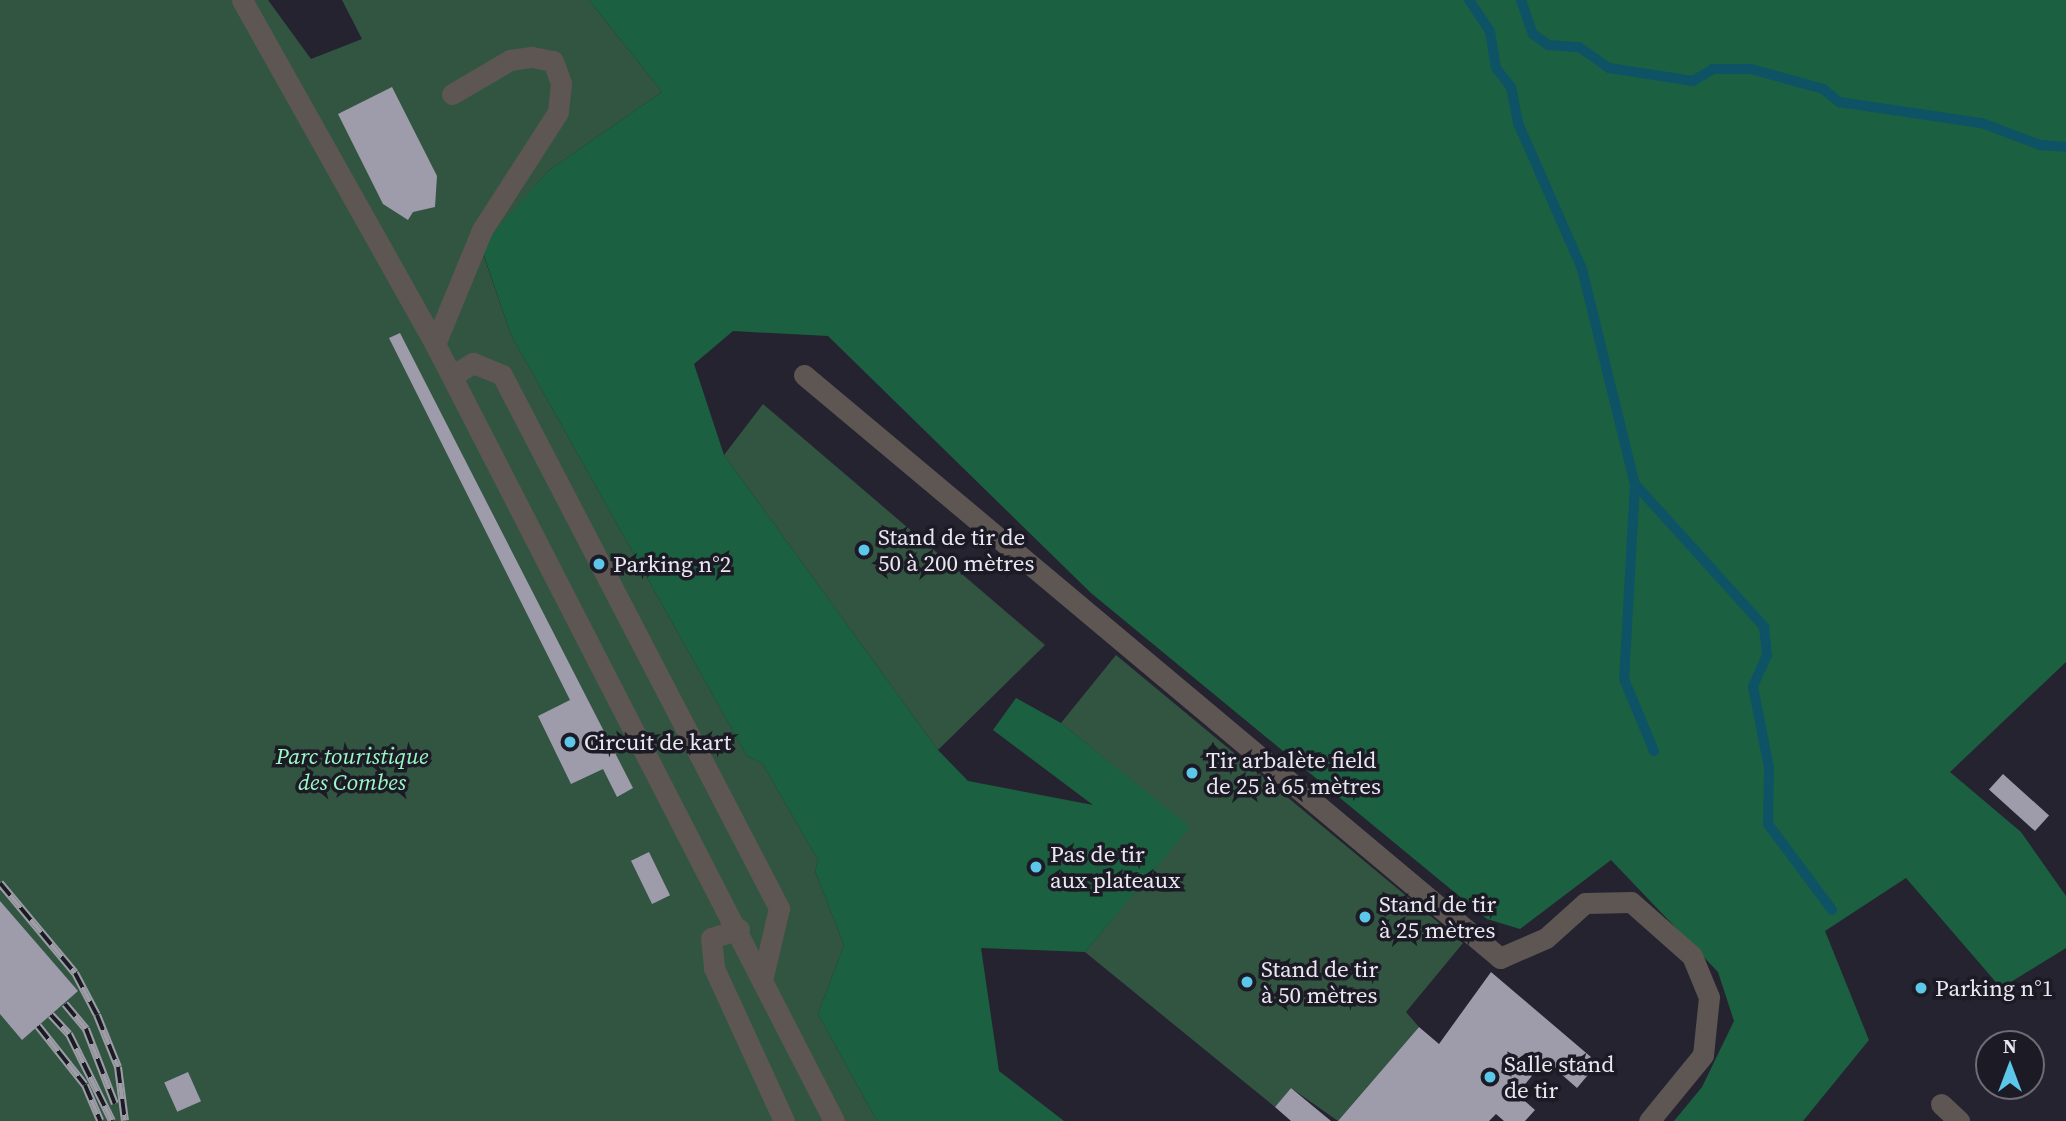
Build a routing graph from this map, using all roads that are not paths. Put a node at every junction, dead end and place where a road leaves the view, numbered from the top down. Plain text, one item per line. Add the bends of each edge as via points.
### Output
1 (242, 0) edge
2 (452, 94) dead end
3 (435, 344) junction
4 (804, 375) dead end
5 (452, 376) junction
6 (739, 929) junction
7 (763, 976) junction
8 (1941, 1104) dead end
9 (784, 1121) edge
10 (834, 1121) edge
11 (1649, 1121) edge
12 (1959, 1121) edge

1 - 3 lane
2 - 3 lane via 510,60 533,57 552,61 561,83 558,112 482,230
3 - 5 lane
4 - 11 lane via 1500,958 1546,939 1585,903 1631,902 1692,956 1709,996 1703,1055
5 - 6 lane
5 - 7 lane via 473,363 502,375 779,908
6 - 7 lane
6 - 9 lane via 711,939 714,968
7 - 10 lane
8 - 12 lane

